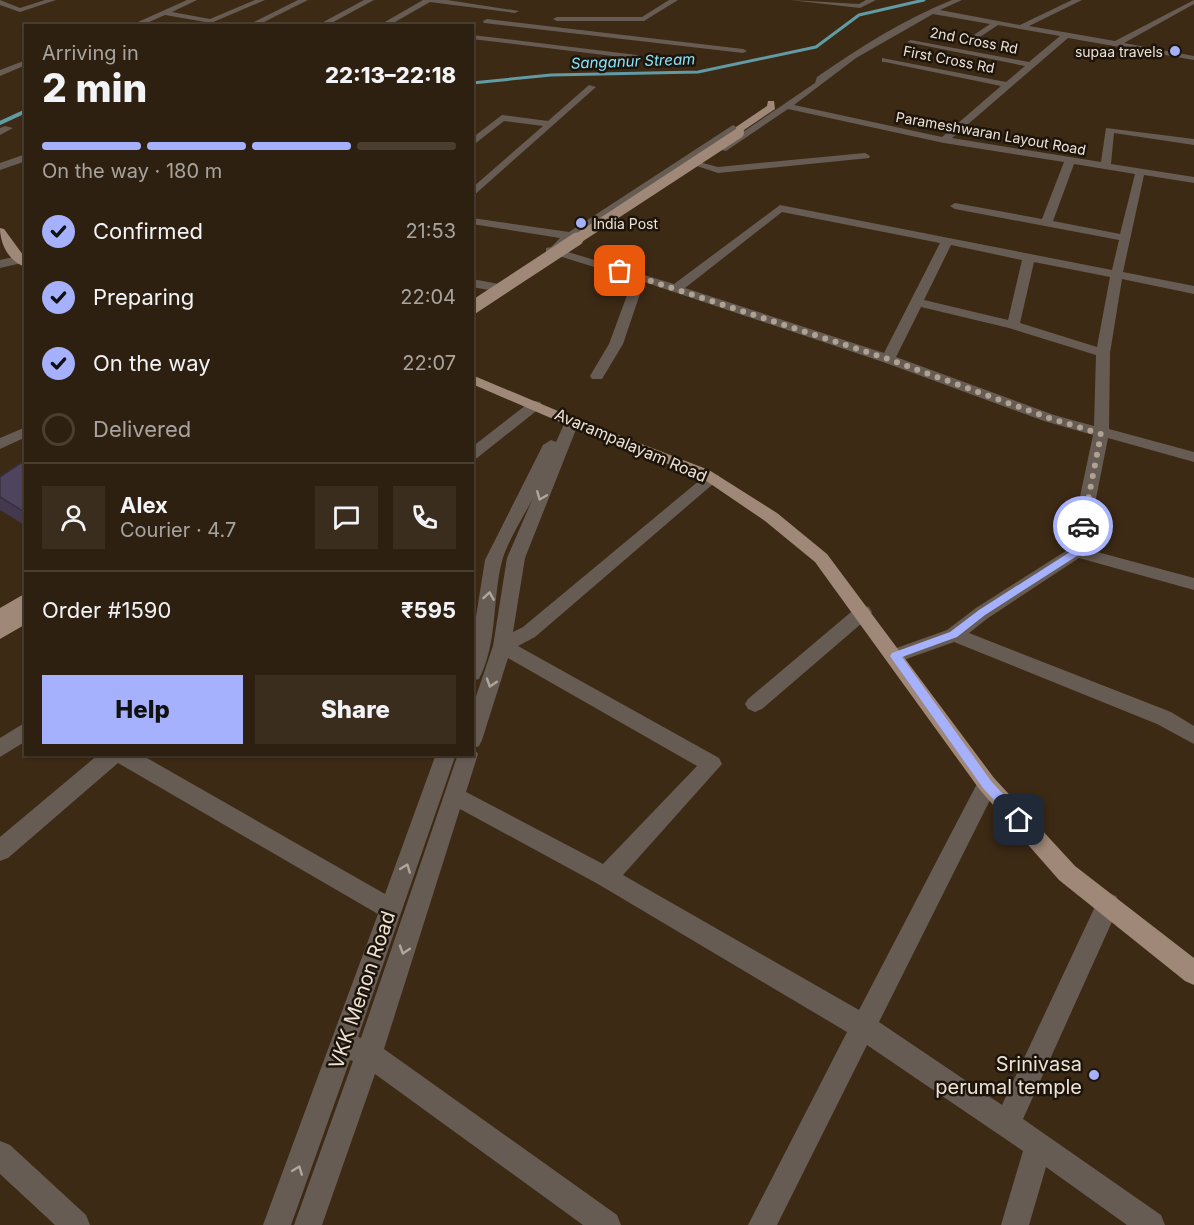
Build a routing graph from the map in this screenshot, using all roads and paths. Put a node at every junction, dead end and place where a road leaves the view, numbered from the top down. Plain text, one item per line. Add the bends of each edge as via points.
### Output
1 (52, 0) edge
2 (193, 0) edge
3 (261, 0) edge
4 (304, 0) edge
5 (370, 0) edge
6 (429, 0) edge
7 (525, 0) edge
8 (674, 0) edge
9 (794, 0) edge
10 (872, 0) edge
11 (958, 0) edge
12 (1078, 0) edge
13 (1194, 1) edge
14 (0, 2) edge
15 (929, 10) junction
16 (164, 12) junction
17 (516, 13) junction
18 (545, 17) dead end
19 (211, 21) junction
20 (997, 22) junction
21 (222, 23) dead end
22 (137, 24) edge
23 (253, 24) edge
24 (323, 24) edge
25 (385, 24) edge
26 (1021, 27) junction
27 (1066, 35) junction
28 (474, 37) edge
29 (971, 41) dead end
30 (911, 42) dead end
31 (1116, 44) junction
32 (742, 51) dead end
33 (637, 57) dead end
34 (1194, 58) edge
35 (885, 60) dead end
36 (24, 63) edge
37 (1031, 65) junction
38 (0, 72) edge
39 (820, 79) junction
40 (1008, 85) junction
41 (592, 87) dead end
42 (785, 106) junction
43 (773, 109) junction
44 (549, 124) junction
45 (944, 140) junction
46 (474, 141) edge
47 (1194, 142) edge
48 (865, 156) dead end
49 (24, 158) edge
50 (1070, 160) junction
51 (699, 165) junction
52 (0, 167) edge
53 (1106, 167) junction
54 (1140, 172) junction
55 (474, 179) edge
56 (1194, 180) edge
57 (486, 182) junction
58 (474, 192) edge
59 (955, 206) dead end
60 (474, 221) edge
61 (1046, 224) junction
62 (0, 231) edge
63 (570, 236) junction
64 (1125, 238) junction
65 (947, 240) junction
66 (555, 252) junction
67 (1029, 256) junction
68 (2, 260) edge
69 (22, 262) edge
70 (24, 271) edge
71 (1117, 274) junction
72 (640, 277) junction
73 (474, 283) edge
74 (495, 287) junction
75 (676, 289) junction
76 (1194, 290) edge
77 (474, 301) edge
78 (917, 302) junction
79 (474, 309) edge
80 (474, 309) edge
81 (1013, 325) junction
82 (1103, 352) junction
83 (888, 359) junction
84 (597, 376) dead end
85 (474, 380) edge
86 (534, 405) junction
87 (569, 421) junction
88 (24, 432) edge
89 (1101, 434) junction
90 (0, 444) edge
91 (474, 453) edge
92 (1194, 457) edge
93 (711, 478) junction
94 (1077, 552) junction
95 (1194, 584) edge
96 (24, 601) edge
97 (24, 609) edge
98 (863, 612) junction
99 (24, 616) edge
100 (0, 617) edge
101 (0, 625) edge
102 (0, 632) edge
103 (954, 635) junction
104 (477, 645) edge
105 (502, 646) junction
106 (896, 656) junction
107 (474, 662) edge
108 (755, 704) dead end
109 (24, 732) edge
110 (474, 734) edge
111 (1194, 736) edge
112 (0, 750) edge
113 (112, 756) edge
114 (124, 756) edge
115 (445, 756) edge
116 (467, 756) edge
117 (987, 784) junction
118 (455, 796) junction
119 (0, 851) edge
120 (606, 877) junction
121 (1108, 904) junction
122 (390, 909) junction
123 (1194, 974) edge
124 (862, 1026) junction
125 (344, 1045) junction
126 (369, 1054) junction
127 (1007, 1124) junction
128 (1038, 1145) junction
129 (0, 1155) edge
130 (1125, 1217) edge
131 (76, 1225) edge
132 (277, 1225) edge
133 (308, 1225) edge
134 (607, 1225) edge
135 (762, 1225) edge
136 (1015, 1225) edge
137 (1151, 1225) edge

1 - 14 street via 20,10
2 - 16 street
3 - 19 street
4 - 23 street
5 - 24 street
6 - 17 street
6 - 25 street
7 - 17 street
8 - 18 street via 644,19
9 - 10 street via 860,6
11 - 15 street
12 - 26 street
13 - 31 street
15 - 20 street
15 - 39 street
16 - 19 street
16 - 22 street
17 - 32 street via 484,22
19 - 21 street
20 - 26 street
20 - 29 street
26 - 27 street
27 - 31 street
27 - 37 street
28 - 33 street
30 - 37 street, 2nd Cross Rd
31 - 34 street
35 - 40 street, First Cross Rd
36 - 38 street
37 - 40 street
39 - 42 street via 819,84
39 - 43 street via 809,82
40 - 45 street
41 - 44 street
42 - 43 street
42 - 45 street, Parameshwaran Layout Road
43 - 51 street
43 - 63 street
43 - 79 main road, bridge
44 - 46 street via 502,117
44 - 57 street
45 - 50 street, Parameshwaran Layout Road
47 - 53 street via 1109,130
48 - 51 street via 718,170
49 - 52 street
50 - 53 street, Parameshwaran Layout Road
50 - 61 street
51 - 66 street
53 - 54 street, Parameshwaran Layout Road
54 - 56 street, Parameshwaran Layout Road
54 - 64 street
55 - 57 street
57 - 58 street
59 - 61 street
60 - 63 street
61 - 64 street
62 - 69 main road
63 - 66 street
64 - 71 street
65 - 67 street
65 - 75 street via 780,208
65 - 78 street
66 - 72 street
66 - 74 street
66 - 80 street
67 - 71 street
67 - 81 street
68 - 69 street
68 - 70 main road
71 - 76 street
71 - 82 street
72 - 75 street
72 - 84 street via 616,344
73 - 74 street
74 - 77 street
75 - 83 street
78 - 81 street
78 - 83 street
81 - 82 street
82 - 89 street
83 - 89 street
85 - 86 main road, Avarampalayam Road
86 - 87 main road, Avarampalayam Road
86 - 91 street
87 - 93 main road, Avarampalayam Road
104 -> 87 street via 494,560 532,480
87 -> 105 street via 516,558
88 - 90 street
89 - 92 street
89 - 94 street
93 - 98 main road, Avarampalayam Road via 771,517 821,558
93 - 105 street via 529,632
94 - 95 street
94 - 103 street
96 - 100 main road
97 - 101 main road
98 - 106 main road, Avarampalayam Road
98 - 108 street
99 - 102 main road
103 - 106 street
103 - 111 street via 1164,718
104 - 105 street
104 - 107 street
105 -> 110 street
105 - 120 street via 712,764
106 - 117 main road, Avarampalayam Road
109 - 112 street
113 - 119 street
114 - 122 street
122 -> 115 street, VKK Menon Road
116 - 118 street, VKK Menon Road
117 - 121 main road, Avarampalayam Road via 1067,873
117 - 124 street
118 - 120 street
118 -> 126 street, VKK Menon Road
120 - 124 street
121 - 123 main road, Avarampalayam Road
121 - 127 street
122 - 125 street, VKK Menon Road
124 - 127 street
124 - 135 street
125 - 126 street
132 -> 125 street, VKK Menon Road
126 - 133 street, VKK Menon Road
126 - 134 street
127 - 128 street
128 - 130 street
128 - 136 street
129 - 131 street
130 - 137 street

